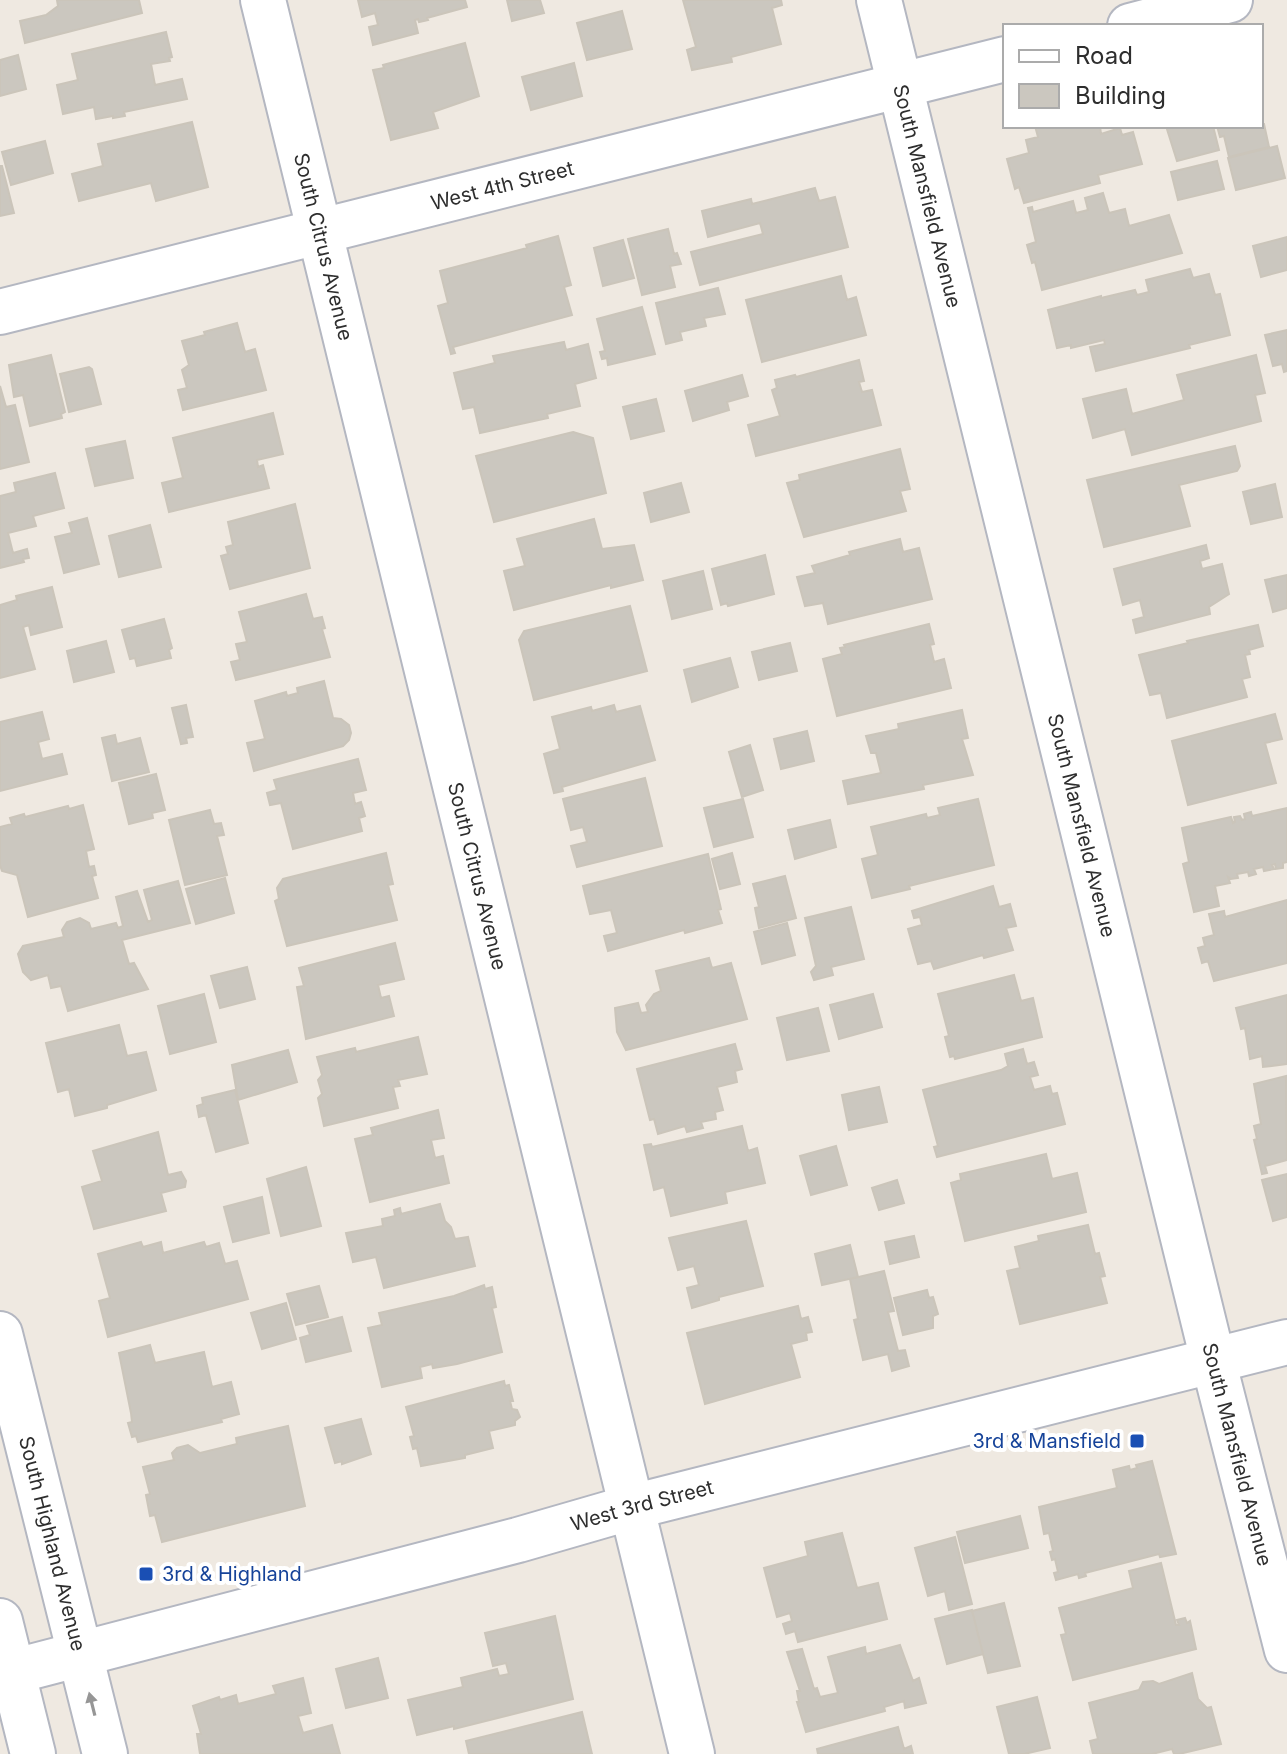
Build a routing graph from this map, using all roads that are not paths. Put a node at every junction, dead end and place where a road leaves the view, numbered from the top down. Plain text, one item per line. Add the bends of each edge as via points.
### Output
1 (263, 0) edge
2 (879, 0) edge
3 (1230, 0) edge
4 (1138, 24) edge
5 (1003, 60) edge
6 (901, 85) junction
7 (321, 231) junction
8 (0, 312) edge
9 (0, 1334) edge
10 (1287, 1342) edge
11 (1213, 1360) junction
12 (632, 1507) junction
13 (0, 1621) edge
14 (1287, 1650) edge
15 (80, 1654) junction
16 (7, 1673) edge
17 (33, 1754) edge
18 (105, 1754) edge
19 (692, 1754) edge

1 - 7 street, South Citrus Avenue
2 - 6 street, South Mansfield Avenue
3 - 4 street
5 - 6 street, West 4th Street
6 - 7 street, West 4th Street
6 - 11 street, South Mansfield Avenue
7 - 8 street, West 4th Street
7 - 12 street, South Citrus Avenue
9 - 15 street, South Highland Avenue
10 - 11 street, West 3rd Street
11 - 12 street, West 3rd Street
11 - 14 street, South Mansfield Avenue
12 - 15 street, West 3rd Street
12 - 19 street, South Citrus Avenue
13 - 16 street
15 - 16 street, West 3rd Street
18 -> 15 street, South Highland Avenue
16 - 17 street

